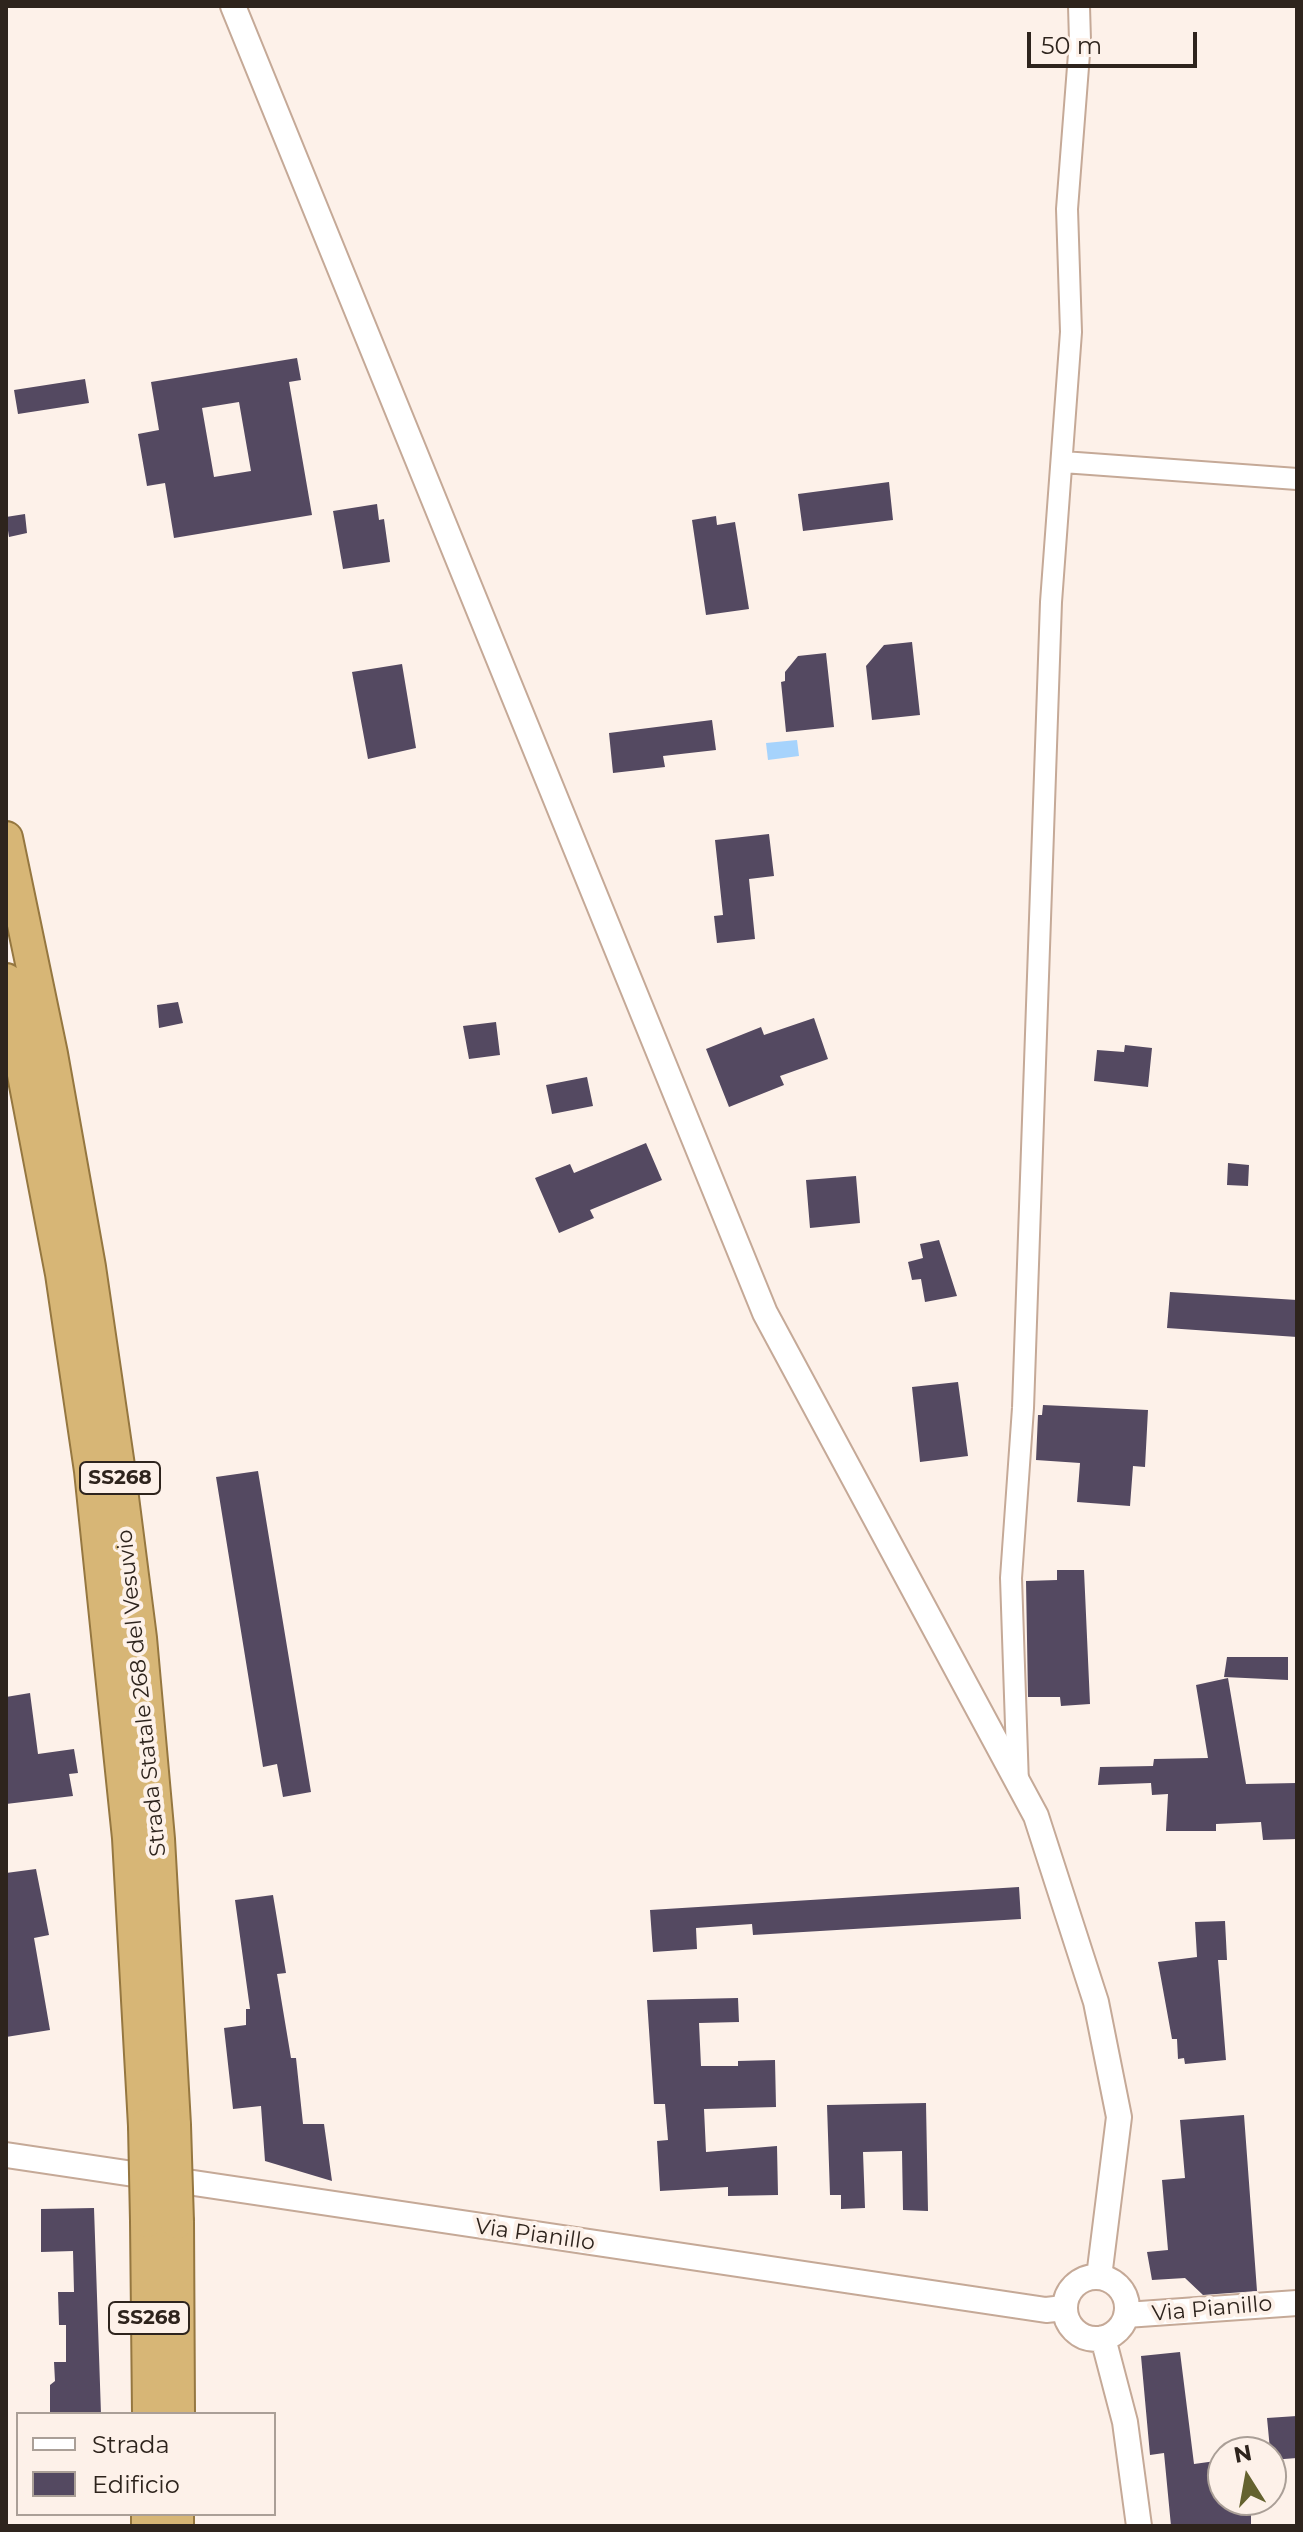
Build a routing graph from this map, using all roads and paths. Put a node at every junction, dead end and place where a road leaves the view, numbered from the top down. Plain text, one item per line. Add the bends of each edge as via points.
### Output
1 (233, 6) edge
2 (1079, 6) edge
3 (1063, 462) junction
4 (1297, 479) edge
5 (6, 838) edge
6 (6, 980) edge
7 (1018, 1784) junction
8 (160, 2126) junction
9 (6, 2155) edge
10 (162, 2222) junction
11 (1099, 2277) junction
12 (1297, 2303) edge
13 (1064, 2308) junction
14 (1126, 2315) junction
15 (1103, 2338) junction
16 (149, 2412) edge
17 (178, 2412) edge
18 (1139, 2526) edge

1 - 7 street via 765,1313
2 - 3 street via 1067,209 1071,332
3 - 4 street
3 - 7 street via 1051,602 1023,1408 1011,1578
5 - 8 highway, Strada Statale 268 del Vesuvio / SS268 via 87,1251 140,1638 158,1839
6 - 8 highway, Strada Statale 268 del Vesuvio / SS268 via 62,1274 94,1502
7 - 11 street via 1036,1816 1068,1907 1096,2002 1119,2117
8 - 10 highway, Strada Statale 268 del Vesuvio / SS268, bridge
9 - 13 street, Via Pianillo via 1046,2310
10 - 16 highway, Strada Statale 268 del Vesuvio / SS268
10 - 17 highway, Strada Statale 268 del Vesuvio / SS268
11 - 13 street via 1071,2289
11 - 14 street via 1118,2285
12 - 14 street, Via Pianillo
13 - 15 street via 1076,2332
14 - 15 street via 1118,2330
15 - 18 street via 1125,2422

